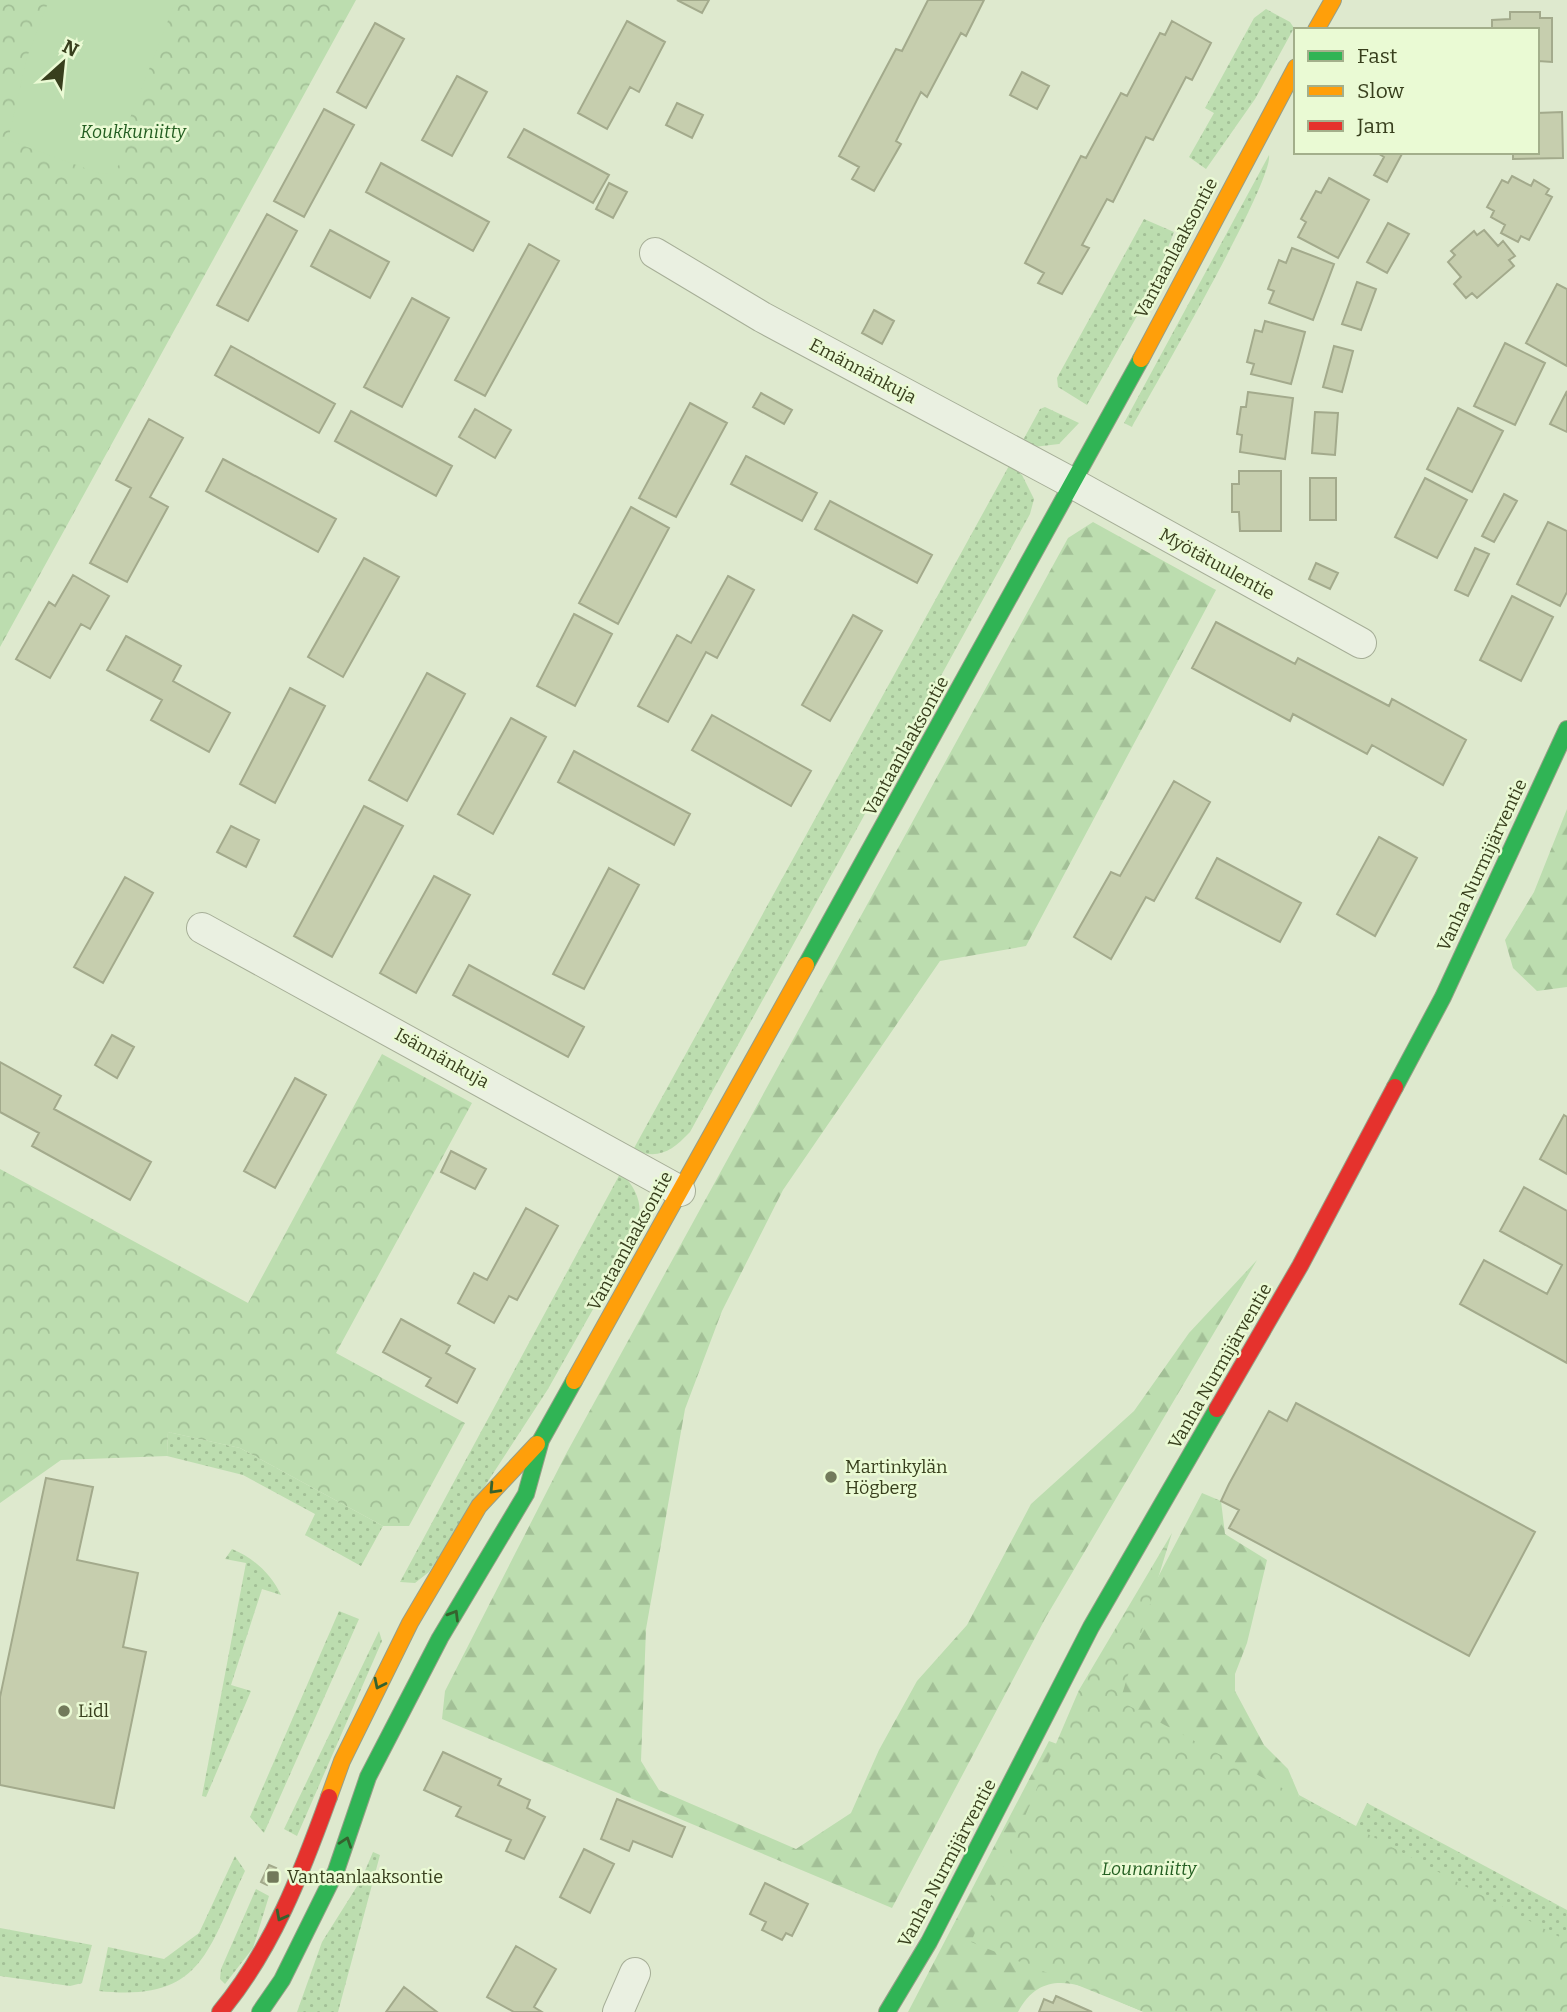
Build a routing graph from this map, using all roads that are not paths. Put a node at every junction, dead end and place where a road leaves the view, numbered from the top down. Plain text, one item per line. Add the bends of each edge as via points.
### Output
1 (1333, 0) edge
2 (1317, 28) edge
3 (1294, 71) edge
4 (655, 253) dead end
5 (1074, 484) junction
6 (1361, 643) dead end
7 (1567, 729) edge
8 (202, 928) dead end
9 (680, 1191) junction
10 (541, 1440) junction
11 (635, 1973) dead end
12 (220, 2012) edge
13 (260, 2012) edge
14 (618, 2012) edge
15 (887, 2012) edge

1 - 2 main road
3 - 5 main road, Vantaanlaaksontie
4 - 5 street, Emännänkuja via 762,317
5 - 6 street, Myötätuulentie
5 - 9 main road, Vantaanlaaksontie
7 - 15 main road, Vanha Nurmijärventie via 1443,997 1300,1266 1091,1627 929,1942
8 - 9 street, Isännänkuja
9 - 10 main road, Vantaanlaaksontie
10 -> 12 main road, Vantaanlaaksontie via 479,1506 410,1623 342,1761 297,1886 236,1993
13 -> 10 main road, Vantaanlaaksontie via 282,1980 336,1871 368,1777 397,1719 526,1494
11 - 14 street

